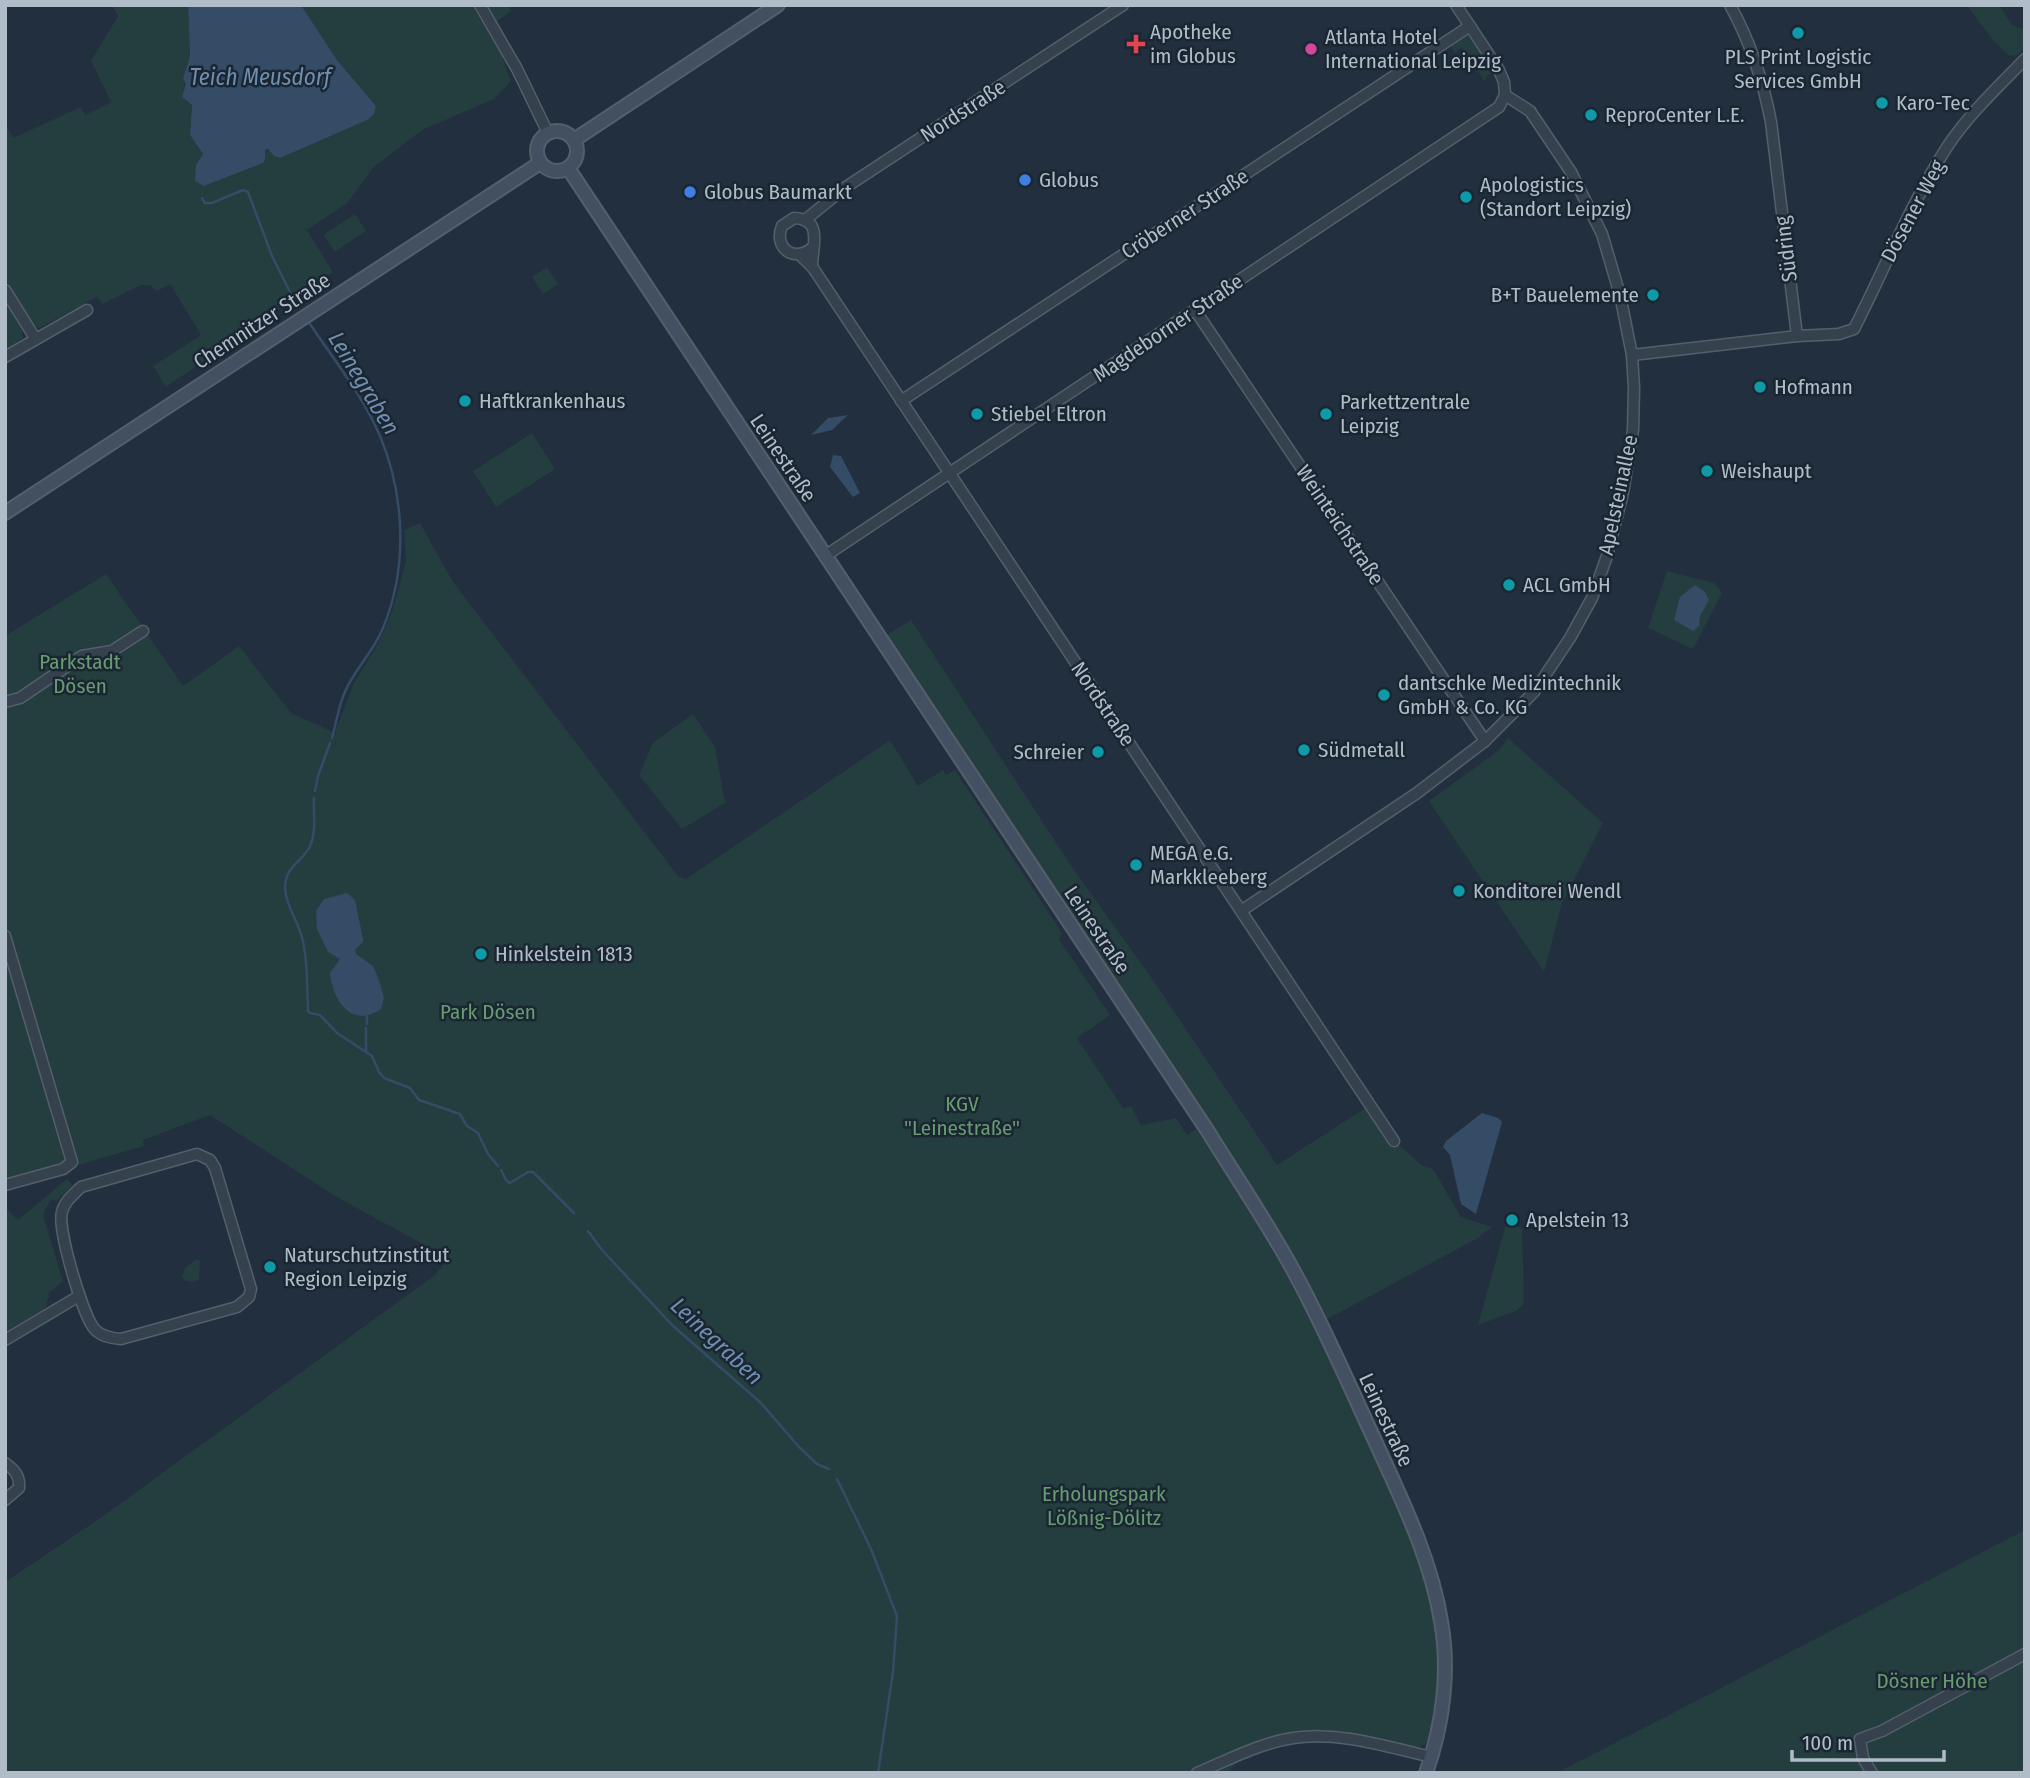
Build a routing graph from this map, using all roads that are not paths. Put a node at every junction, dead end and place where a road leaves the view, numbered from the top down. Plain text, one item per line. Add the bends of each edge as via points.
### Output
1 (480, 5) edge
2 (778, 5) edge
3 (1123, 5) edge
4 (1456, 5) edge
5 (1730, 5) edge
6 (1470, 26) junction
7 (2025, 59) edge
8 (1505, 95) junction
9 (548, 133) junction
10 (574, 140) junction
11 (540, 163) junction
12 (568, 168) junction
13 (805, 220) junction
14 (812, 248) junction
15 (800, 255) junction
16 (813, 266) junction
17 (5, 290) edge
18 (87, 310) dead end
19 (1195, 310) junction
20 (1797, 336) junction
21 (35, 338) junction
22 (1632, 355) junction
23 (5, 357) edge
24 (901, 401) junction
25 (949, 474) junction
26 (5, 513) edge
27 (825, 556) junction
28 (143, 631) dead end
29 (5, 702) edge
30 (1485, 741) junction
31 (1241, 911) junction
32 (5, 936) edge
33 (1394, 1141) dead end
34 (5, 1185) edge
35 (79, 1296) junction
36 (5, 1340) edge
37 (5, 1463) edge
38 (5, 1500) edge
39 (2025, 1654) edge
40 (1432, 1757) junction
41 (1197, 1773) edge
42 (1426, 1773) edge
43 (1872, 1773) edge

1 - 9 street
2 - 10 main road
3 - 13 street, Nordstraße via 846,187
4 - 6 street
5 - 20 street, Südring via 1753,51 1765,92
6 - 8 street via 1499,70
6 - 24 street, Cröberner Straße
7 - 20 street, Dösener Weg via 1948,146 1912,207 1854,329
8 - 19 street, Magdeborner Straße via 1499,107
8 - 22 street, Apelsteinallee via 1530,111 1571,172 1593,216 1611,259
9 - 10 main road via 564,132
9 - 11 main road via 537,148
10 - 12 main road via 577,154
11 - 12 main road via 552,171
11 - 26 main road, Chemnitzer Straße
12 - 27 main road, Leinestraße
13 - 14 street, Nordstraße via 816,233
13 - 15 street, Nordstraße via 789,220 779,235 785,250
14 - 15 street
14 - 16 street, Nordstraße
15 - 16 street, Nordstraße
16 - 24 street, Nordstraße
17 - 21 street
18 - 21 street
19 - 25 street, Magdeborner Straße
19 - 30 street, Weinteichstraße
20 - 22 street
21 - 23 street
22 - 30 street, Apelsteinallee via 1633,430 1623,493 1592,598 1534,692
24 - 25 street, Nordstraße
25 - 27 street, Magdeborner Straße
25 - 31 street, Nordstraße
27 - 40 main road, Leinestraße via 1193,1110 1293,1271 1425,1556 1444,1647 1445,1680
28 - 29 street via 113,651 82,656 20,698
30 - 31 street, Apelsteinallee via 1417,793
31 - 33 street, Nordstraße
32 - 34 street via 72,1162 64,1169
35 - 35 street via 60,1223 68,1200 81,1187 197,1154 210,1160 251,1289 242,1305 121,1339 108,1338 93,1327
35 - 36 street
37 - 38 street via 19,1483
39 - 43 street via 1860,1739
40 - 41 street via 1356,1740 1295,1738
40 - 42 main road, Leinestraße

